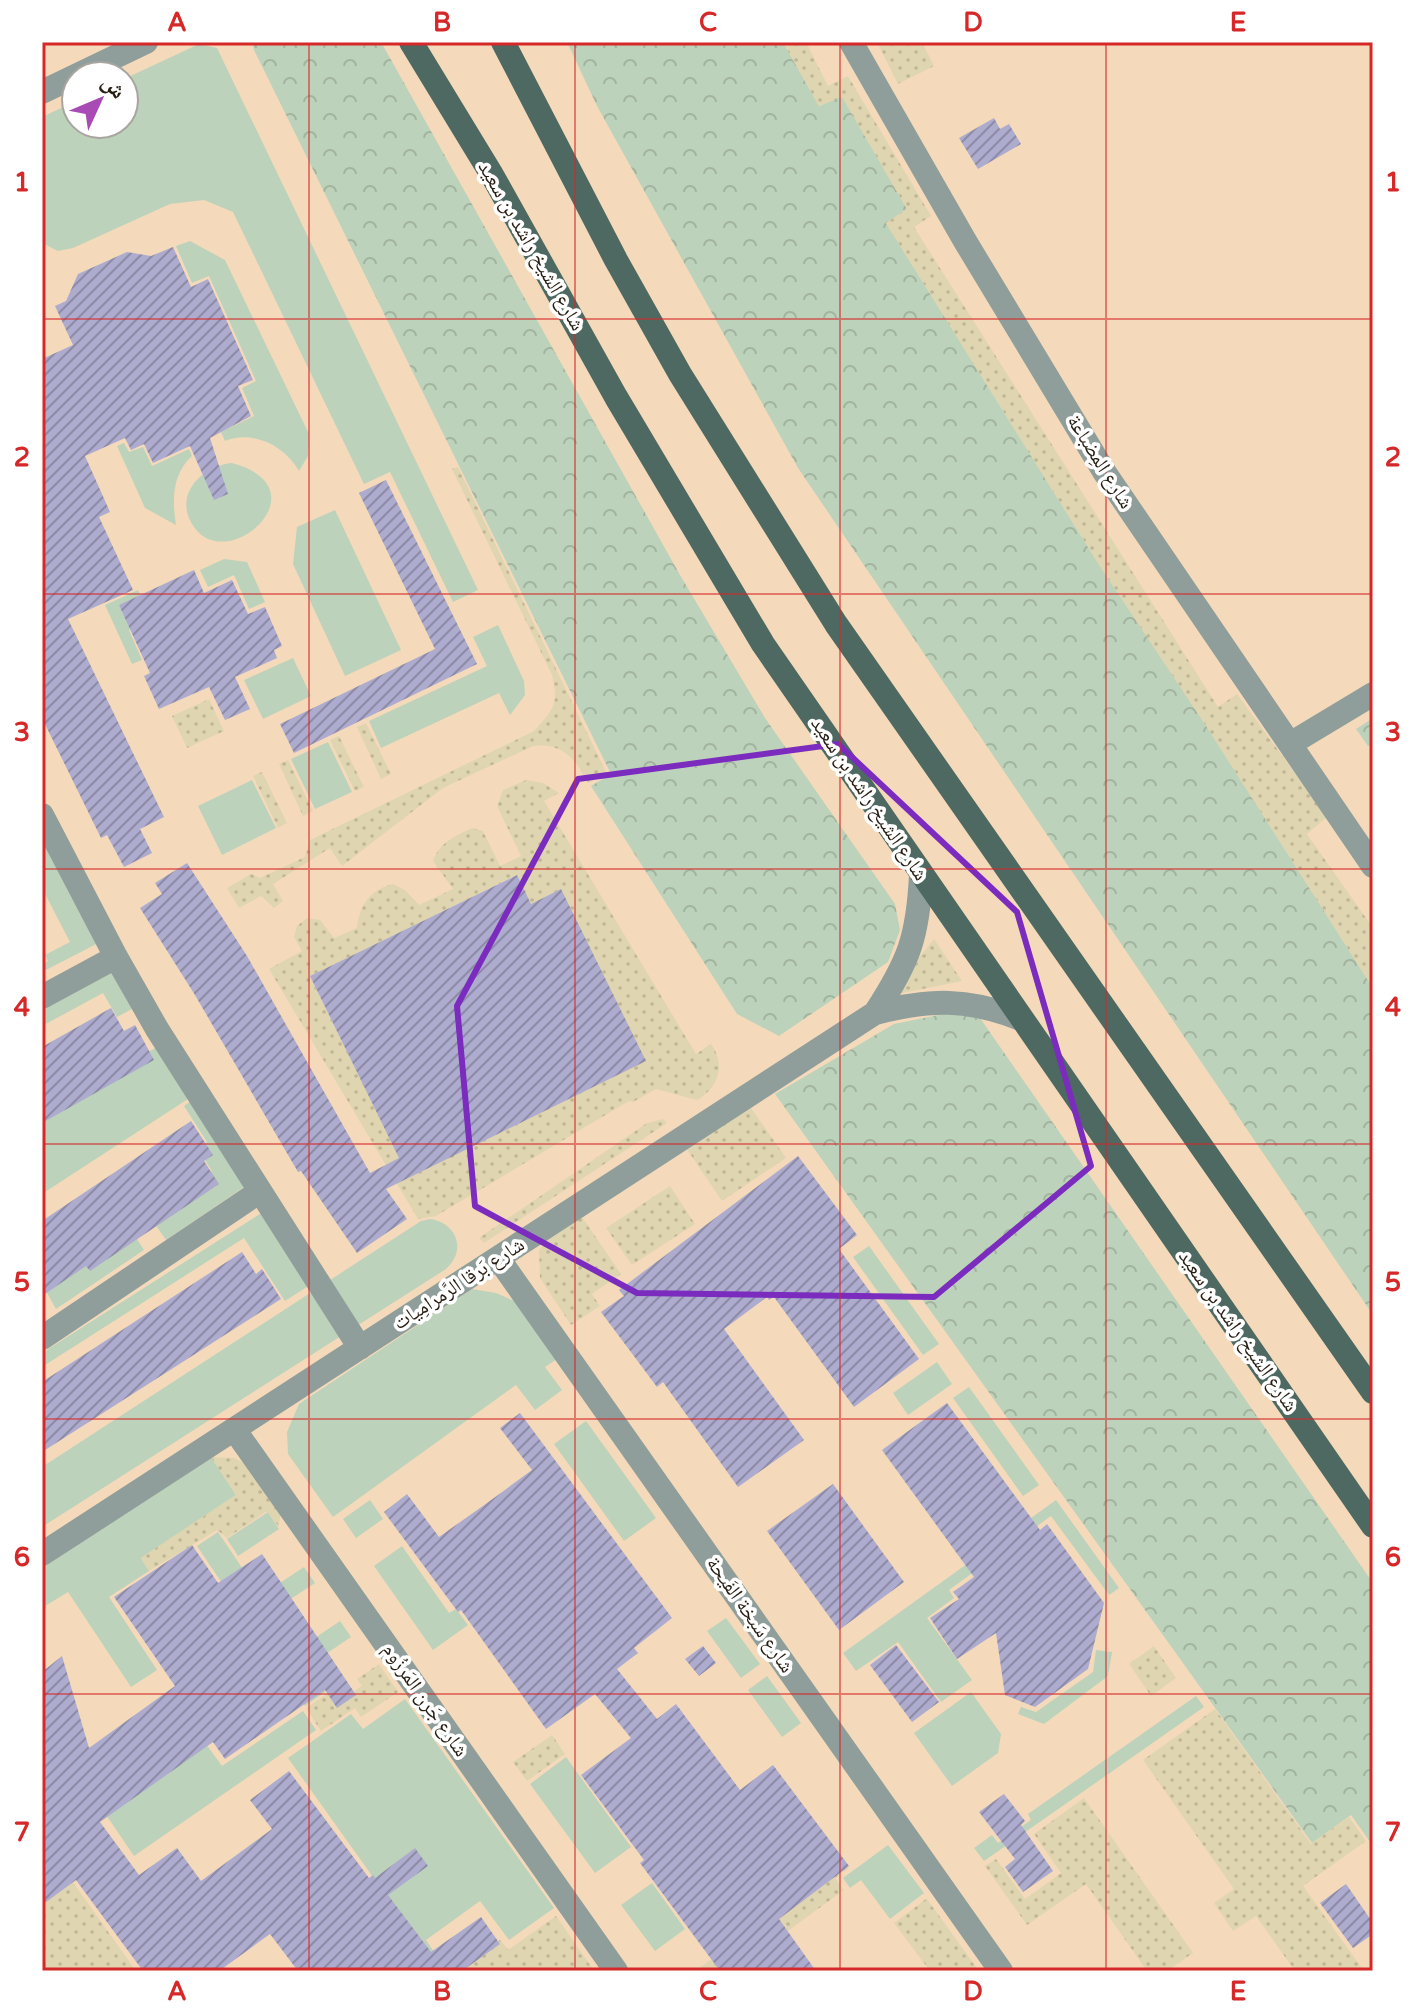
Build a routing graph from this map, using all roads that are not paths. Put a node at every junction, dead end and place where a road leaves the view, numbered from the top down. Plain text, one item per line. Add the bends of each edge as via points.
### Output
1 (146, 42) edge
2 (411, 42) edge
3 (503, 42) edge
4 (851, 42) edge
5 (42, 92) edge
6 (1373, 694) edge
7 (1290, 744) junction
8 (42, 815) edge
9 (1373, 866) edge
10 (921, 875) junction
11 (116, 957) junction
12 (42, 997) edge
13 (875, 1013) junction
14 (1021, 1019) junction
15 (259, 1192) junction
16 (498, 1258) junction
17 (42, 1338) edge
18 (360, 1348) junction
19 (1373, 1392) edge
20 (234, 1429) junction
21 (1373, 1526) edge
22 (42, 1554) edge
23 (616, 1971) edge
24 (1001, 1971) edge

1 - 5 street
2 - 10 main road, شارع الشيخ راشد بن سعيد via 763,644
3 - 19 main road via 680,374 836,624
4 - 7 street, شارع المِضباعة via 1105,473
6 - 7 street
7 - 9 street, شارع المِضباعة
8 - 11 street
10 - 13 street, شارع بَرقا الرَّمرامِيات via 915,933 906,961
10 - 14 main road, شارع الشيخ راشد بن سعيد
11 - 12 street
11 - 15 street
13 - 14 street, شارع بَرقا الرَّمرامِيات via 936,1001 965,1002
13 - 16 street, شارع بَرقا الرَّمرامِيات
14 - 21 main road, شارع الشيخ راشد بن سعيد
15 - 17 street
15 - 18 street
16 - 18 street, شارع بَرقا الرَّمرامِيات
16 - 24 street, شارع سَبخة الفَيحة
18 - 20 street, شارع بَرقا الرَّمرامِيات
20 - 22 street, شارع بَرقا الرَّمرامِيات
20 - 23 street, شارع جَرن المَرزُوم

